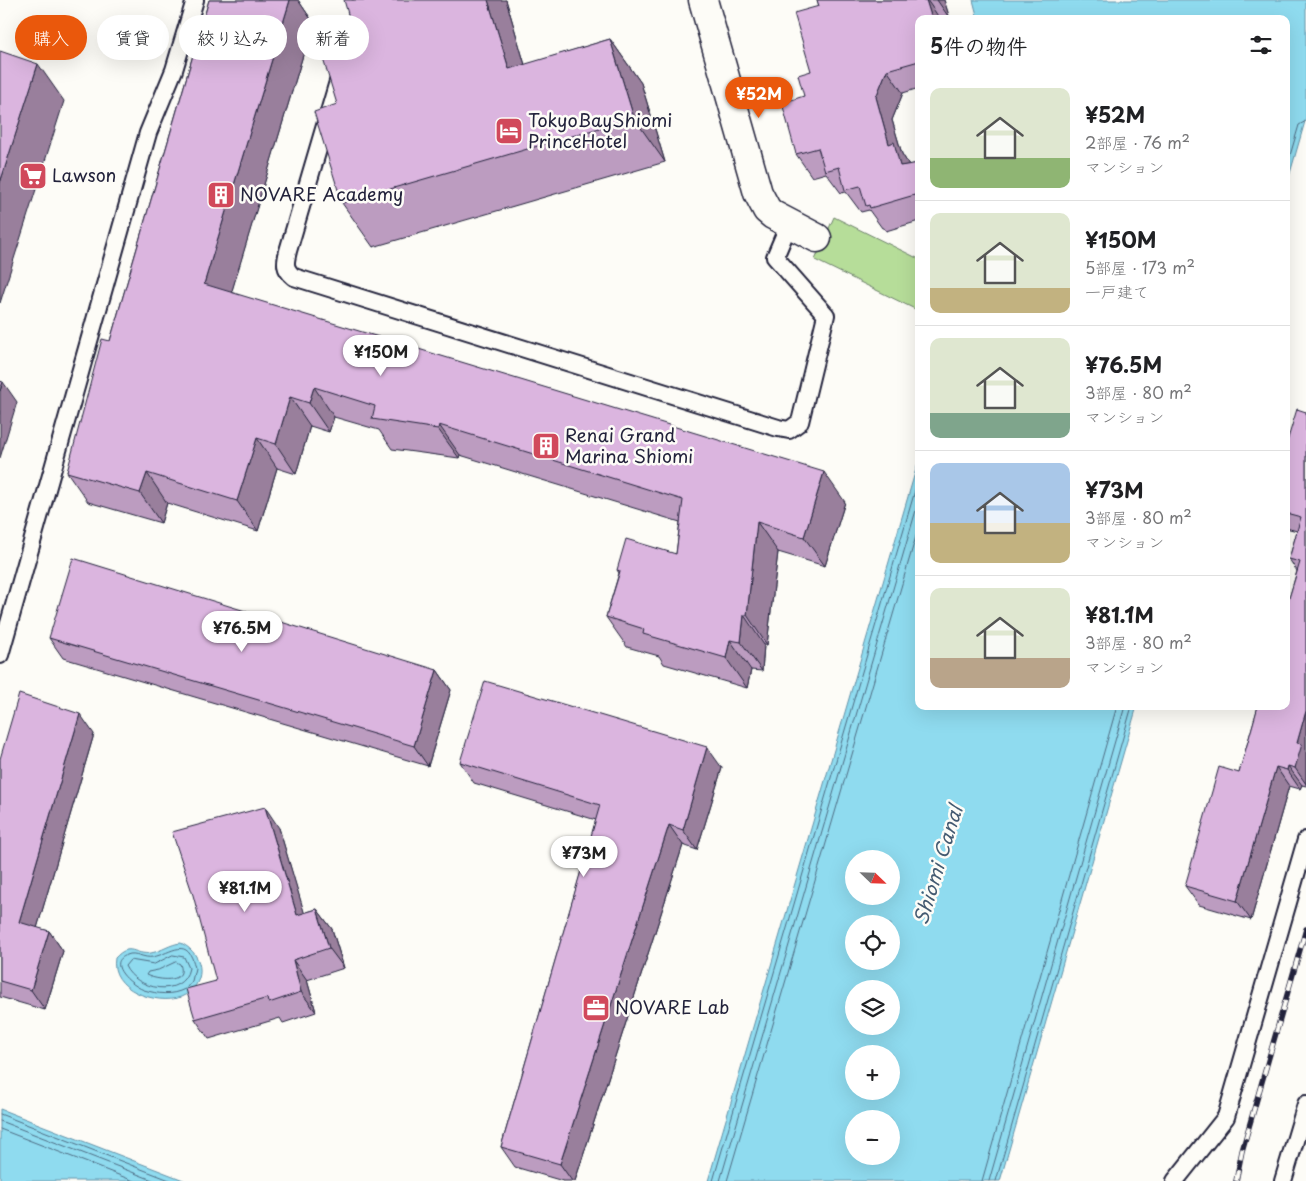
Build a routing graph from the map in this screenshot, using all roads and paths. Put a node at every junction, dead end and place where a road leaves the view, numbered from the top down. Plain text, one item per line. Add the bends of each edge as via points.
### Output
1 (195, 0) edge
2 (362, 0) edge
3 (703, 0) edge
4 (789, 224) junction
5 (817, 238) dead end
6 (0, 655) edge
7 (1306, 840) edge
8 (1306, 1104) edge
9 (1175, 1181) edge
10 (1283, 1181) edge

1 - 6 lane via 174,70 148,133
2 - 4 lane via 288,250 285,264 294,277 788,430 800,422 826,315 775,256
3 - 4 street via 758,193 773,216
4 - 5 street
7 - 9 lane via 1226,1117
8 - 10 lane

